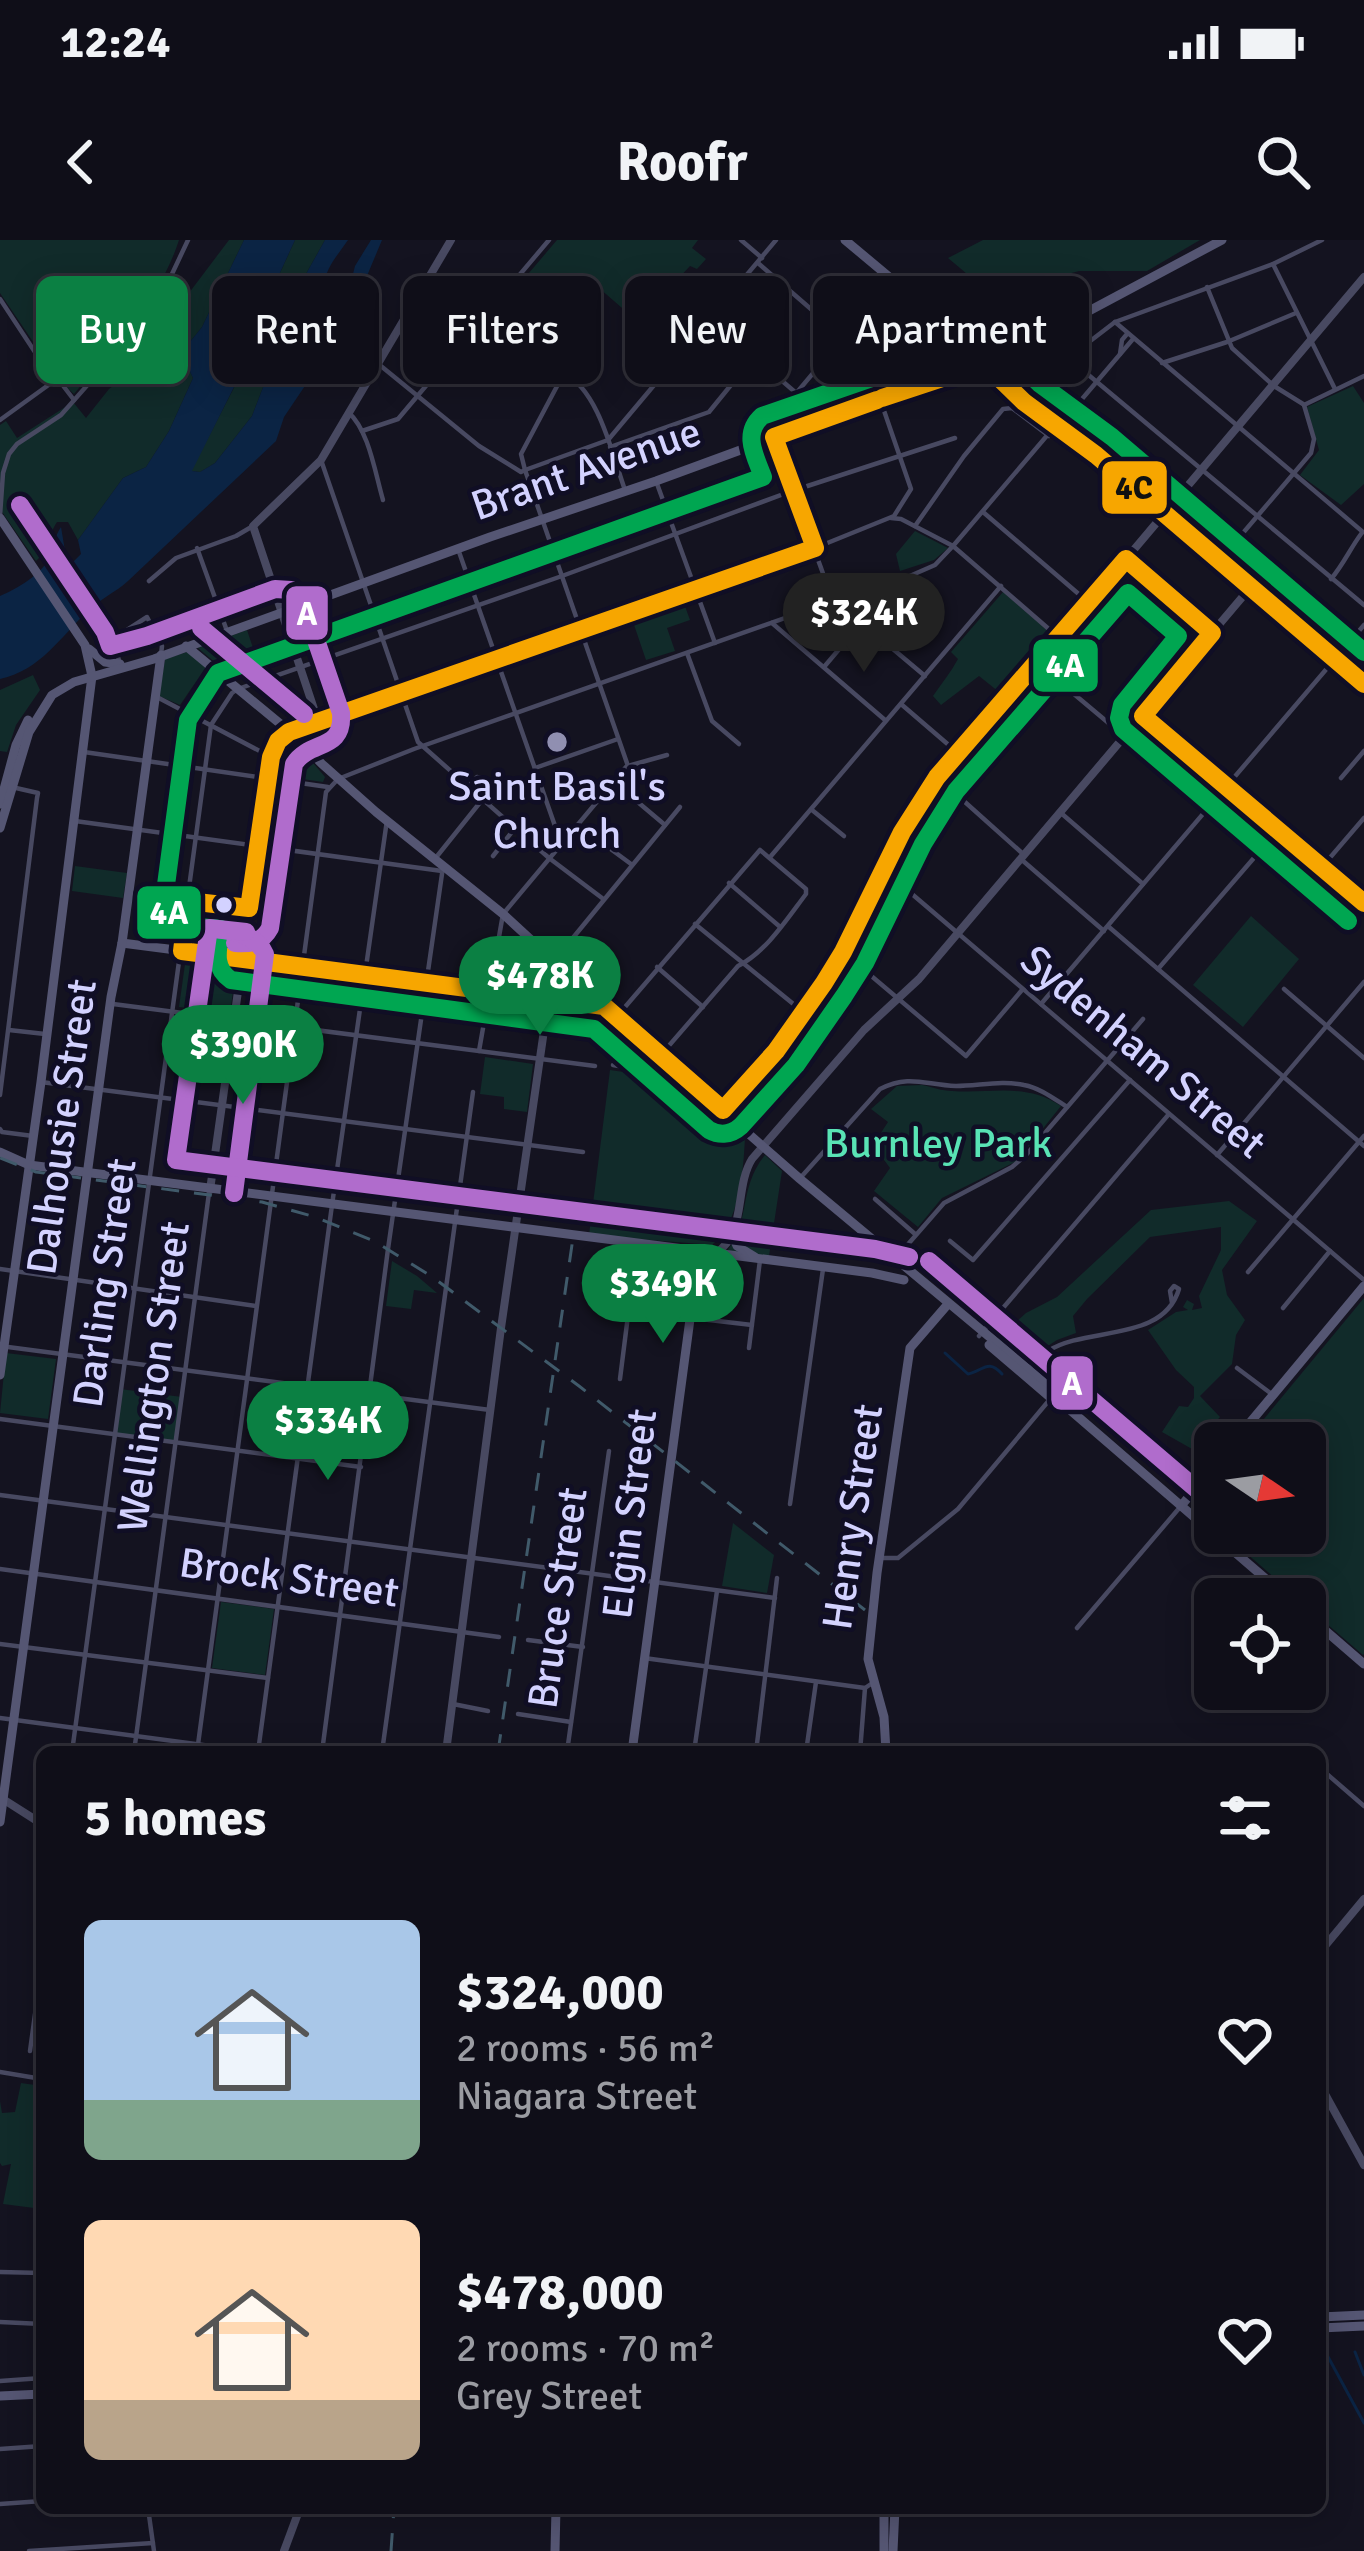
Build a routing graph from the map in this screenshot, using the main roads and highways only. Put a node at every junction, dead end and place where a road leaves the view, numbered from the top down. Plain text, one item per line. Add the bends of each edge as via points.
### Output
1 (845, 240) edge
2 (1222, 240) edge
3 (888, 276) edge
4 (1089, 310) edge
5 (925, 384) edge
6 (1006, 384) edge
7 (0, 517) edge
8 (85, 646) junction
9 (186, 646) junction
10 (161, 655) junction
11 (120, 664) junction
12 (92, 674) junction
13 (1364, 684) edge
14 (8, 786) junction
15 (0, 804) edge
16 (0, 829) edge
17 (122, 943) junction
18 (619, 1020) dead end
19 (0, 1152) edge
20 (29, 1165) junction
21 (88, 1173) junction
22 (732, 1233) road end
23 (699, 1252) junction
24 (713, 1254) junction
25 (760, 1260) junction
26 (911, 1278) junction
27 (1364, 1283) edge
28 (694, 1285) junction
29 (946, 1306) junction
30 (2, 1346) edge
31 (1026, 1372) junction
32 (0, 1375) edge
33 (1069, 1409) junction
34 (1250, 1422) edge
35 (1194, 1490) edge
36 (1180, 1506) junction
37 (1264, 1578) edge
38 (1326, 1631) edge
39 (1364, 1664) edge
40 (633, 1746) edge
41 (886, 1746) edge
42 (2, 1799) edge
43 (0, 1822) edge
44 (1364, 2315) edge
45 (1326, 2319) edge
46 (1334, 2322) junction
47 (1326, 2325) edge
48 (1364, 2326) edge
49 (36, 2394) edge
50 (0, 2396) edge
51 (556, 2514) edge
52 (884, 2514) edge
53 (895, 2514) edge
54 (555, 2551) edge
55 (884, 2551) edge
56 (893, 2551) edge

1 - 3 main road
2 - 4 main road, Brant Avenue
5 - 9 main road, Brant Avenue
6 - 13 main road via 1061,422
7 - 8 main road
8 - 11 main road
8 - 12 main road
9 - 10 main road, Brant Avenue
9 - 17 main road via 289,732 334,783 503,914 604,1007
10 - 11 main road, Brant Avenue
10 - 12 main road, Brant Avenue
10 - 17 main road, Dalhousie Street
11 - 12 main road, Brant Avenue
12 - 14 main road via 42,708
12 - 20 main road
14 - 15 main road
14 - 16 main road
17 - 21 main road, Dalhousie Street
18 - 26 main road
19 - 20 main road
20 - 21 main road
20 - 30 main road
21 - 23 main road
21 - 42 main road, Dalhousie Street
22 - 25 main road via 736,1246
23 - 24 main road
23 - 28 main road, Elgin Street
24 - 25 main road
24 - 28 main road, Elgin Street
25 - 26 main road
26 - 29 main road
27 - 34 main road
28 - 40 main road, Elgin Street
29 - 31 main road
29 - 41 main road, Henry Street via 910,1348 880,1558 868,1659
30 - 32 main road
31 - 33 main road
31 - 33 main road
33 - 36 main road
35 - 36 main road
36 - 37 main road
38 - 39 main road
42 - 43 main road, Dalhousie Street
44 - 46 main road
45 - 46 main road
46 - 47 main road
46 - 48 main road
49 - 50 main road
51 - 54 main road
52 - 55 main road
53 - 56 main road

